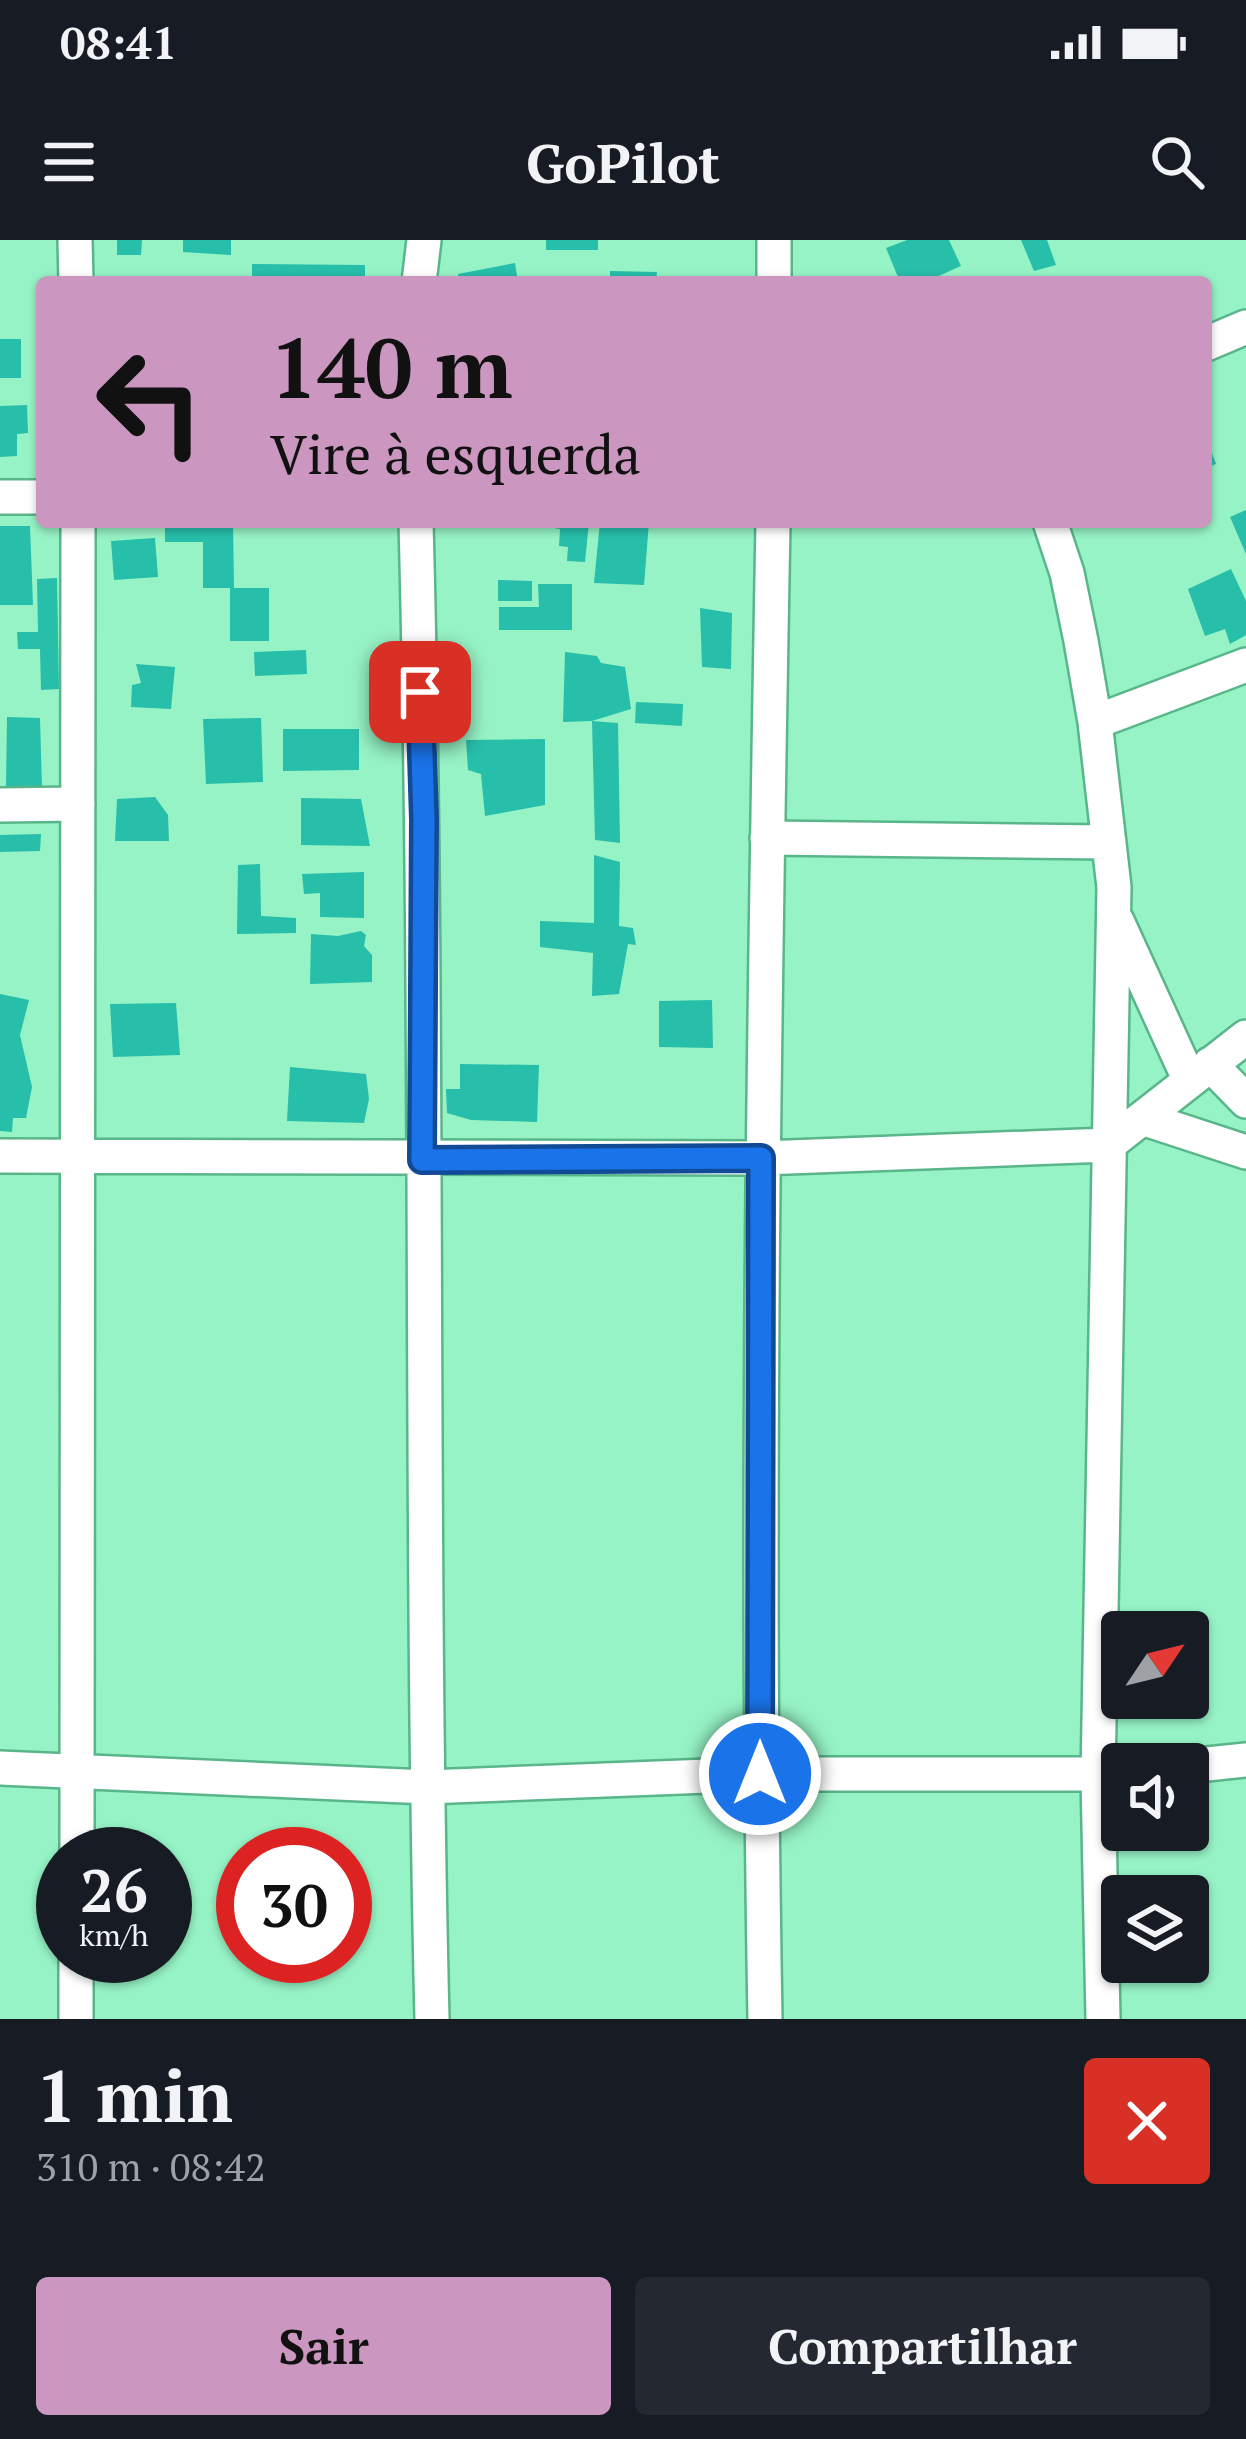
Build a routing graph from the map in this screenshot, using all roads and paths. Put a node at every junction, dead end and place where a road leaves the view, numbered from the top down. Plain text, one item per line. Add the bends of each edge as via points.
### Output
1 (75, 240) edge
2 (424, 240) edge
3 (774, 240) edge
4 (76, 276) edge
5 (420, 276) edge
6 (774, 276) edge
7 (1246, 327) edge
8 (1212, 341) edge
9 (0, 497) edge
10 (36, 497) edge
11 (78, 528) edge
12 (416, 528) edge
13 (773, 528) edge
14 (1052, 528) edge
15 (1246, 665) edge
16 (1095, 722) junction
17 (78, 804) junction
18 (0, 805) edge
19 (767, 838) junction
20 (1109, 842) junction
21 (1113, 914) junction
22 (1246, 1037) edge
23 (1200, 1072) junction
24 (1246, 1100) edge
25 (1145, 1119) junction
26 (1108, 1145) junction
27 (1246, 1152) edge
28 (79, 1153) junction
29 (0, 1156) edge
30 (761, 1158) junction
31 (422, 1160) junction
32 (1110, 1743) edge
33 (1246, 1760) edge
34 (1209, 1764) edge
35 (0, 1768) edge
36 (78, 1771) junction
37 (760, 1774) junction
38 (1101, 1775) edge
39 (427, 1787) junction
40 (77, 1827) edge
41 (1108, 1851) edge
42 (76, 1983) edge
43 (76, 2019) edge
44 (432, 2019) edge
45 (765, 2019) edge
46 (1103, 2019) edge

1 - 4 street
2 - 5 street
3 - 6 street
7 - 8 street
9 - 10 street
11 - 17 street
12 - 31 street
13 - 19 street
14 - 16 street
15 - 16 street
16 - 20 street
17 - 18 street
17 - 28 street
19 - 20 street
19 - 30 street
20 - 21 street
21 - 23 street
21 - 26 street
22 - 23 street
23 - 24 street
23 - 25 street
25 - 26 street
25 - 27 street
26 - 30 street
26 - 32 street
28 - 29 street
28 - 31 street
28 - 36 street
30 - 31 street
30 - 37 street
31 - 39 street
33 - 34 street
35 - 36 street
36 - 39 street
36 - 40 street
37 - 38 street
37 - 39 street
37 - 45 street
39 - 44 street
41 - 46 street
42 - 43 street

